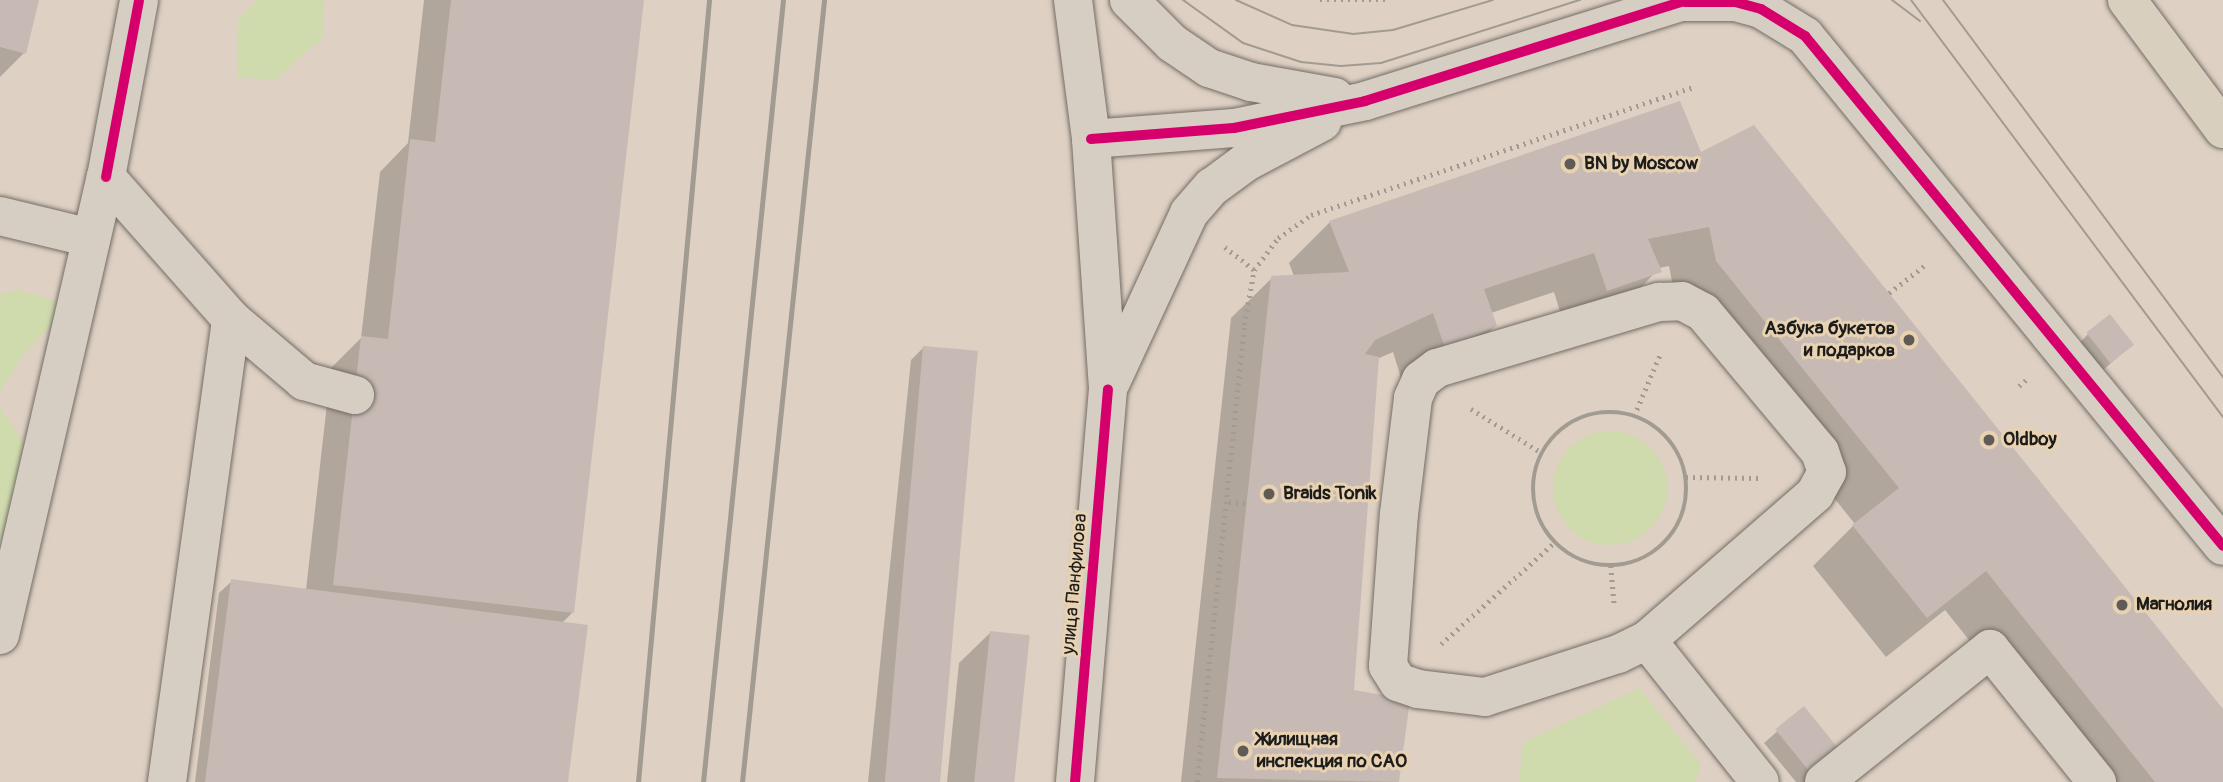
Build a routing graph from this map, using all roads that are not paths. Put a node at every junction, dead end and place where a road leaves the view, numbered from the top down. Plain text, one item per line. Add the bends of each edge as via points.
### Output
1 (139, 0) edge
2 (1073, 0) edge
3 (1129, 0) edge
4 (2111, 0) edge
5 (2127, 0) edge
6 (1686, 1) edge
7 (2199, 96) junction
8 (1365, 101) junction
9 (2223, 129) edge
10 (1091, 139) junction
11 (106, 177) junction
12 (0, 216) edge
13 (91, 238) junction
14 (231, 319) junction
15 (1108, 389) junction
16 (355, 395) dead end
17 (2223, 546) edge
18 (0, 635) edge
19 (1647, 640) junction
20 (167, 782) edge
21 (1075, 782) edge
22 (1760, 782) edge
23 (1824, 782) edge
24 (2097, 782) edge

1 - 11 street
2 - 10 street, улица Панфилова
3 - 8 street via 1172,43 1209,68 1303,94
4 - 7 main road
5 - 7 main road
6 - 8 street
6 - 17 street via 1735,2 1761,9 1805,36
7 - 9 main road
8 - 10 street via 1234,128
8 - 15 street via 1246,162 1212,187 1189,213 1169,249
10 - 15 street, улица Панфилова
11 - 13 street
11 - 14 street
12 - 13 street
13 - 18 street
14 - 16 street via 303,381
14 - 20 street
15 - 21 street, улица Панфилова
19 - 19 street via 1815,494 1827,472 1820,452 1770,388 1703,312 1682,301 1659,302 1437,368 1422,380 1413,398 1399,514 1388,666 1398,682 1418,689 1485,697 1618,654
19 - 22 street
23 - 24 street via 1990,649

